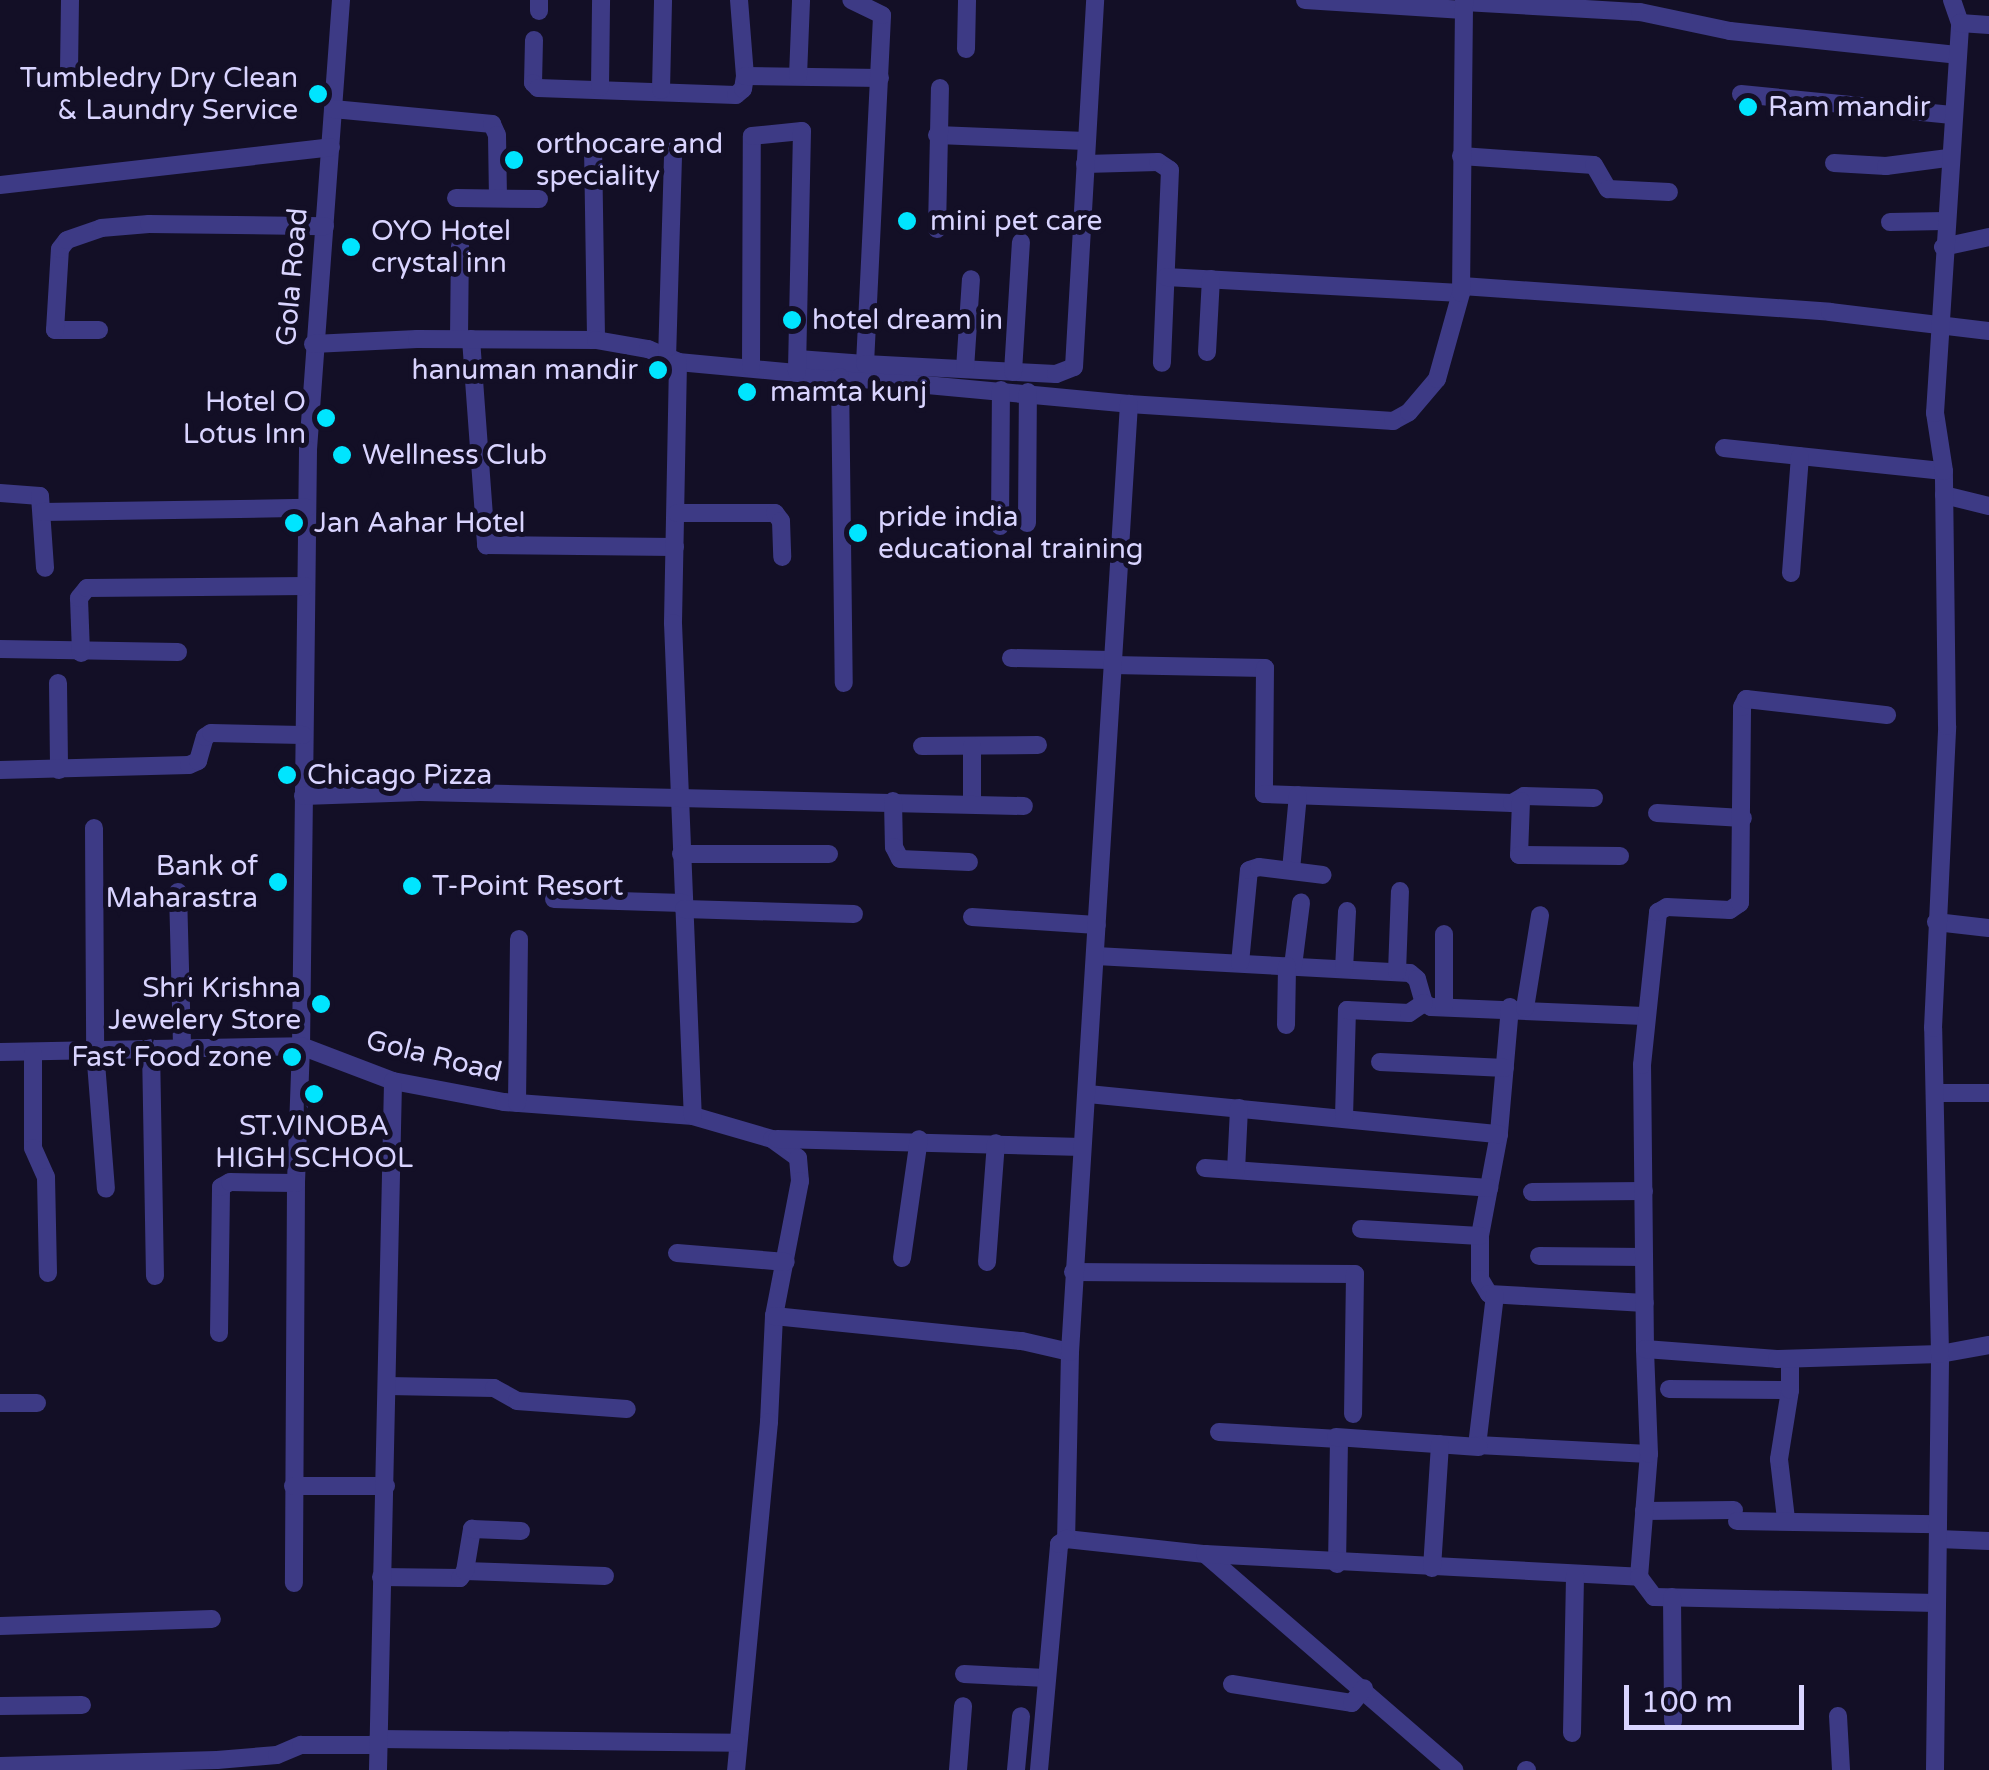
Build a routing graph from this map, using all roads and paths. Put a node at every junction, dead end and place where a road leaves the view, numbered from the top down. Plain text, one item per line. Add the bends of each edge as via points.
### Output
1 (70, 0) edge
2 (341, 0) edge
3 (601, 0) edge
4 (663, 0) edge
5 (739, 0) edge
6 (801, 0) edge
7 (850, 0) edge
8 (968, 0) edge
9 (1095, 0) edge
10 (1305, 0) edge
11 (1952, 0) edge
12 (1464, 4) edge
13 (1960, 23) junction
14 (1989, 25) edge
15 (534, 40) dead end
16 (966, 48) dead end
17 (1957, 55) junction
18 (69, 71) dead end
19 (745, 76) junction
20 (798, 76) junction
21 (880, 78) junction
22 (600, 87) junction
23 (940, 88) dead end
24 (661, 90) junction
25 (1741, 94) dead end
26 (333, 109) junction
27 (1952, 115) junction
28 (937, 136) junction
29 (1086, 141) junction
30 (593, 146) dead end
31 (330, 147) junction
32 (673, 151) dead end
33 (1461, 156) junction
34 (1948, 158) junction
35 (1834, 162) dead end
36 (1084, 164) junction
37 (0, 185) edge
38 (1669, 192) dead end
39 (456, 198) dead end
40 (498, 198) junction
41 (540, 199) dead end
42 (1944, 221) junction
43 (1890, 222) dead end
44 (324, 226) junction
45 (937, 228) dead end
46 (1989, 237) edge
47 (1021, 242) dead end
48 (460, 246) dead end
49 (1943, 248) junction
50 (1166, 276) junction
51 (971, 279) dead end
52 (1211, 279) junction
53 (1462, 289) junction
54 (1939, 327) junction
55 (99, 330) dead end
56 (1989, 331) edge
57 (465, 339) junction
58 (596, 340) junction
59 (314, 344) junction
60 (1208, 352) dead end
61 (672, 360) junction
62 (1162, 363) dead end
63 (864, 364) junction
64 (798, 366) junction
65 (751, 367) junction
66 (966, 370) junction
67 (1012, 372) junction
68 (840, 377) junction
69 (1001, 390) junction
70 (1028, 392) junction
71 (1129, 404) junction
72 (1724, 448) dead end
73 (1800, 456) junction
74 (1944, 472) junction
75 (0, 493) edge
76 (1944, 495) junction
77 (1989, 506) edge
78 (307, 508) junction
79 (42, 512) junction
80 (676, 512) junction
81 (1027, 522) dead end
82 (1000, 526) dead end
83 (675, 547) junction
84 (782, 557) dead end
85 (45, 568) dead end
86 (1791, 573) dead end
87 (305, 586) junction
88 (0, 649) edge
89 (178, 652) dead end
90 (82, 653) junction
91 (1012, 658) dead end
92 (1112, 662) junction
93 (844, 682) dead end
94 (58, 683) dead end
95 (1887, 714) dead end
96 (304, 735) junction
97 (922, 746) dead end
98 (972, 746) junction
99 (1038, 746) dead end
100 (0, 770) edge
101 (60, 770) junction
102 (1298, 795) junction
103 (303, 796) junction
104 (679, 797) junction
105 (1594, 798) dead end
106 (894, 801) junction
107 (1521, 801) junction
108 (972, 804) junction
109 (1024, 806) dead end
110 (1658, 813) dead end
111 (1743, 818) junction
112 (94, 828) dead end
113 (681, 854) junction
114 (829, 854) dead end
115 (1620, 856) dead end
116 (969, 862) dead end
117 (1291, 870) junction
118 (1323, 874) dead end
119 (178, 892) dead end
120 (1400, 892) dead end
121 (554, 899) dead end
122 (1300, 903) dead end
123 (684, 906) junction
124 (1348, 910) dead end
125 (854, 914) dead end
126 (1540, 915) dead end
127 (972, 918) dead end
128 (1936, 922) junction
129 (1097, 925) junction
130 (1989, 928) edge
131 (1444, 934) dead end
132 (518, 939) dead end
133 (1096, 956) junction
134 (1240, 964) junction
135 (1290, 966) junction
136 (1344, 969) junction
137 (1397, 972) junction
138 (1424, 1003) junction
139 (1444, 1007) junction
140 (1518, 1008) junction
141 (1644, 1016) junction
142 (1286, 1025) dead end
143 (301, 1046) junction
144 (182, 1047) junction
145 (152, 1048) junction
146 (94, 1050) junction
147 (0, 1052) edge
148 (33, 1053) junction
149 (1380, 1062) dead end
150 (1505, 1068) junction
151 (393, 1081) junction
152 (1934, 1092) junction
153 (1989, 1093) edge
154 (1088, 1094) junction
155 (517, 1103) junction
156 (1239, 1108) junction
157 (693, 1116) junction
158 (1344, 1117) junction
159 (1499, 1134) junction
160 (772, 1139) junction
161 (919, 1139) junction
162 (996, 1143) junction
163 (1082, 1146) junction
164 (1205, 1168) dead end
165 (1236, 1170) junction
166 (296, 1183) junction
167 (1489, 1188) junction
168 (106, 1190) dead end
169 (1644, 1191) junction
170 (1532, 1192) dead end
171 (1361, 1229) dead end
172 (1480, 1236) junction
173 (677, 1253) dead end
174 (1539, 1256) dead end
175 (1644, 1257) junction
176 (902, 1258) dead end
177 (786, 1262) junction
178 (987, 1262) dead end
179 (48, 1272) dead end
180 (1074, 1272) junction
181 (155, 1276) dead end
182 (1495, 1295) junction
183 (1645, 1304) junction
184 (774, 1316) junction
185 (219, 1334) dead end
186 (1989, 1345) edge
187 (1645, 1348) junction
188 (1070, 1352) junction
189 (1940, 1354) junction
190 (1790, 1359) junction
191 (388, 1386) junction
192 (1668, 1390) dead end
193 (1790, 1390) junction
194 (37, 1403) dead end
195 (0, 1404) edge
196 (627, 1409) dead end
197 (1353, 1414) dead end
198 (1219, 1432) dead end
199 (1336, 1437) junction
200 (1440, 1444) junction
201 (1479, 1447) junction
202 (1648, 1454) junction
203 (294, 1486) junction
204 (386, 1486) junction
205 (1644, 1511) junction
206 (1786, 1519) junction
207 (520, 1531) dead end
208 (1938, 1532) junction
209 (1066, 1539) junction
210 (1989, 1541) edge
211 (1205, 1554) junction
212 (1336, 1564) junction
213 (1432, 1568) junction
214 (465, 1570) junction
215 (1575, 1574) junction
216 (605, 1576) dead end
217 (381, 1577) junction
218 (1639, 1577) junction
219 (294, 1583) dead end
220 (1672, 1597) junction
221 (1937, 1604) junction
222 (212, 1619) dead end
223 (0, 1626) edge
224 (964, 1674) dead end
225 (1046, 1678) junction
226 (1232, 1684) dead end
227 (1364, 1688) junction
228 (82, 1705) dead end
229 (0, 1706) edge
230 (964, 1706) dead end
231 (1021, 1716) dead end
232 (1838, 1716) dead end
233 (1673, 1721) dead end
234 (1572, 1733) dead end
235 (378, 1742) junction
236 (737, 1743) junction
237 (0, 1766) edge
238 (378, 1770) edge
239 (736, 1770) edge
240 (958, 1770) edge
241 (1016, 1770) edge
242 (1039, 1770) edge
243 (1454, 1770) edge
244 (1840, 1770) edge
245 (1935, 1770) edge

1 - 18 street
2 - 26 street, Gola Road
3 - 22 street
4 - 24 street
5 - 19 street
6 - 20 street
7 - 21 street via 882,12
8 - 16 street
9 - 29 street
10 - 12 street
11 - 13 street
12 - 17 street via 1640,12 1730,31
12 - 33 street
13 - 14 street
13 - 17 street
15 - 22 street via 538,88
17 - 27 street
19 - 20 street
19 - 24 street via 736,95
20 - 21 street
21 - 63 street
22 - 24 street
23 - 28 street
25 - 27 street
26 - 31 street, Gola Road
26 - 40 street via 492,124
27 - 34 street
28 - 29 street
28 - 45 street
29 - 36 street
30 - 58 street
31 - 37 street
31 - 44 street, Gola Road
32 - 61 street
33 - 38 street via 1594,164 1608,189
33 - 53 street
34 - 35 street via 1886,166
34 - 42 street
36 - 50 street via 1168,166
36 - 67 street via 1075,363 1063,374
39 - 40 street
40 - 41 street
42 - 43 street
42 - 49 street
44 - 55 street via 150,224 94,229 67,240 60,249 55,330
44 - 59 street, Gola Road
46 - 49 street
47 - 67 street
48 - 57 street
49 - 54 street
50 - 52 street
50 - 62 street
51 - 66 street
52 - 53 street
52 - 60 street
53 - 54 street via 1830,312
53 - 71 street via 1437,379 1393,421
54 - 56 street
54 - 74 street via 1935,413
57 - 58 street
57 - 59 street
57 - 83 street via 486,544
58 - 61 street
59 - 78 street, Gola Road
61 - 65 street
61 - 80 street
63 - 64 street
63 - 66 street
64 - 65 street
64 - 65 street via 802,131 752,136
64 - 68 street
66 - 67 street
68 - 69 street
68 - 93 street
69 - 70 street
69 - 82 street
70 - 71 street
70 - 81 street
71 - 92 street
72 - 73 street
73 - 74 street
73 - 86 street
74 - 76 street
75 - 79 street via 39,494
76 - 77 street
76 - 128 street via 1947,726
78 - 79 street
78 - 87 street, Gola Road
79 - 85 street
80 - 83 street
80 - 84 street via 775,512
83 - 104 street
87 - 90 street via 87,588 79,598
87 - 96 street, Gola Road
88 - 90 street
89 - 90 street
91 - 92 street
92 - 102 street via 1265,668 1261,790
92 - 129 street
94 - 101 street
95 - 111 street via 1746,699
96 - 101 street via 211,733 193,764
96 - 103 street, Gola Road
97 - 98 street
98 - 99 street
98 - 108 street
100 - 101 street
102 - 107 street
102 - 117 street
103 - 104 street
103 - 143 street, Gola Road
104 - 106 street
104 - 113 street
105 - 107 street
106 - 108 street
106 - 116 street via 900,860
107 - 115 street via 1519,854
108 - 109 street
110 - 111 street
111 - 141 street via 1740,903 1730,910 1659,910
112 - 146 street
113 - 114 street
113 - 123 street
117 - 118 street
117 - 134 street via 1248,870
119 - 144 street
120 - 137 street
121 - 123 street
122 - 135 street
123 - 125 street
123 - 157 street
124 - 136 street
126 - 140 street
127 - 129 street
128 - 130 street
128 - 152 street
129 - 133 street
131 - 139 street
132 - 155 street
133 - 134 street
133 - 154 street
134 - 135 street
135 - 136 street
135 - 142 street
136 - 137 street
137 - 138 street via 1416,976
138 - 139 street
138 - 158 street via 1409,1014 1347,1010
139 - 140 street
140 - 141 street
140 - 150 street
141 - 169 street
143 - 144 street
143 - 151 street, Gola Road
143 - 166 street
144 - 145 street
145 - 146 street
145 - 181 street
146 - 148 street
146 - 168 street
147 - 148 street
148 - 179 street via 34,1148 46,1177
149 - 150 street
150 - 159 street
151 - 155 street, Gola Road
151 - 191 street
152 - 153 street
152 - 189 street
154 - 156 street
154 - 163 street
155 - 157 street, Gola Road
156 - 158 street
156 - 165 street
157 - 160 street, Gola Road
158 - 159 street
159 - 167 street
160 - 161 street, Gola Road
160 - 177 street via 788,1147 801,1169
161 - 162 street, Gola Road
161 - 176 street
162 - 163 street, Gola Road
162 - 178 street
163 - 180 street
164 - 165 street
165 - 167 street
166 - 185 street via 230,1182 221,1188
166 - 203 street
167 - 172 street
169 - 170 street
169 - 175 street
171 - 172 street
172 - 182 street via 1480,1279
173 - 177 street
174 - 175 street
175 - 183 street
177 - 184 street
180 - 188 street
180 - 197 street via 1355,1274
182 - 183 street
182 - 201 street
183 - 187 street
184 - 188 street via 1022,1341
184 - 236 street
186 - 189 street
187 - 190 street
187 - 202 street
188 - 209 street
189 - 190 street
189 - 208 street
190 - 193 street
191 - 196 street via 494,1388 517,1401
191 - 204 street
192 - 193 street
193 - 206 street via 1779,1459
194 - 195 street
198 - 199 street
199 - 200 street
199 - 212 street
200 - 201 street
200 - 213 street
201 - 202 street
202 - 205 street
203 - 204 street
203 - 219 street
204 - 217 street
205 - 206 street
205 - 218 street
206 - 208 street
207 - 214 street via 472,1530
208 - 210 street
208 - 221 street
209 - 211 street
209 - 225 street via 1059,1544
211 - 212 street
211 - 227 street
212 - 213 street
213 - 215 street
214 - 216 street
214 - 217 street via 451,1579
215 - 218 street
215 - 234 street
217 - 235 street
218 - 220 street via 1654,1597
220 - 221 street
220 - 233 street
221 - 245 street
222 - 223 street
224 - 225 street
225 - 242 street
226 - 227 street via 1352,1703
227 - 243 street
228 - 229 street
230 - 240 street
231 - 241 street
232 - 244 street
235 - 236 street
235 - 237 street via 302,1745 277,1755 217,1760
235 - 238 street
236 - 239 street

